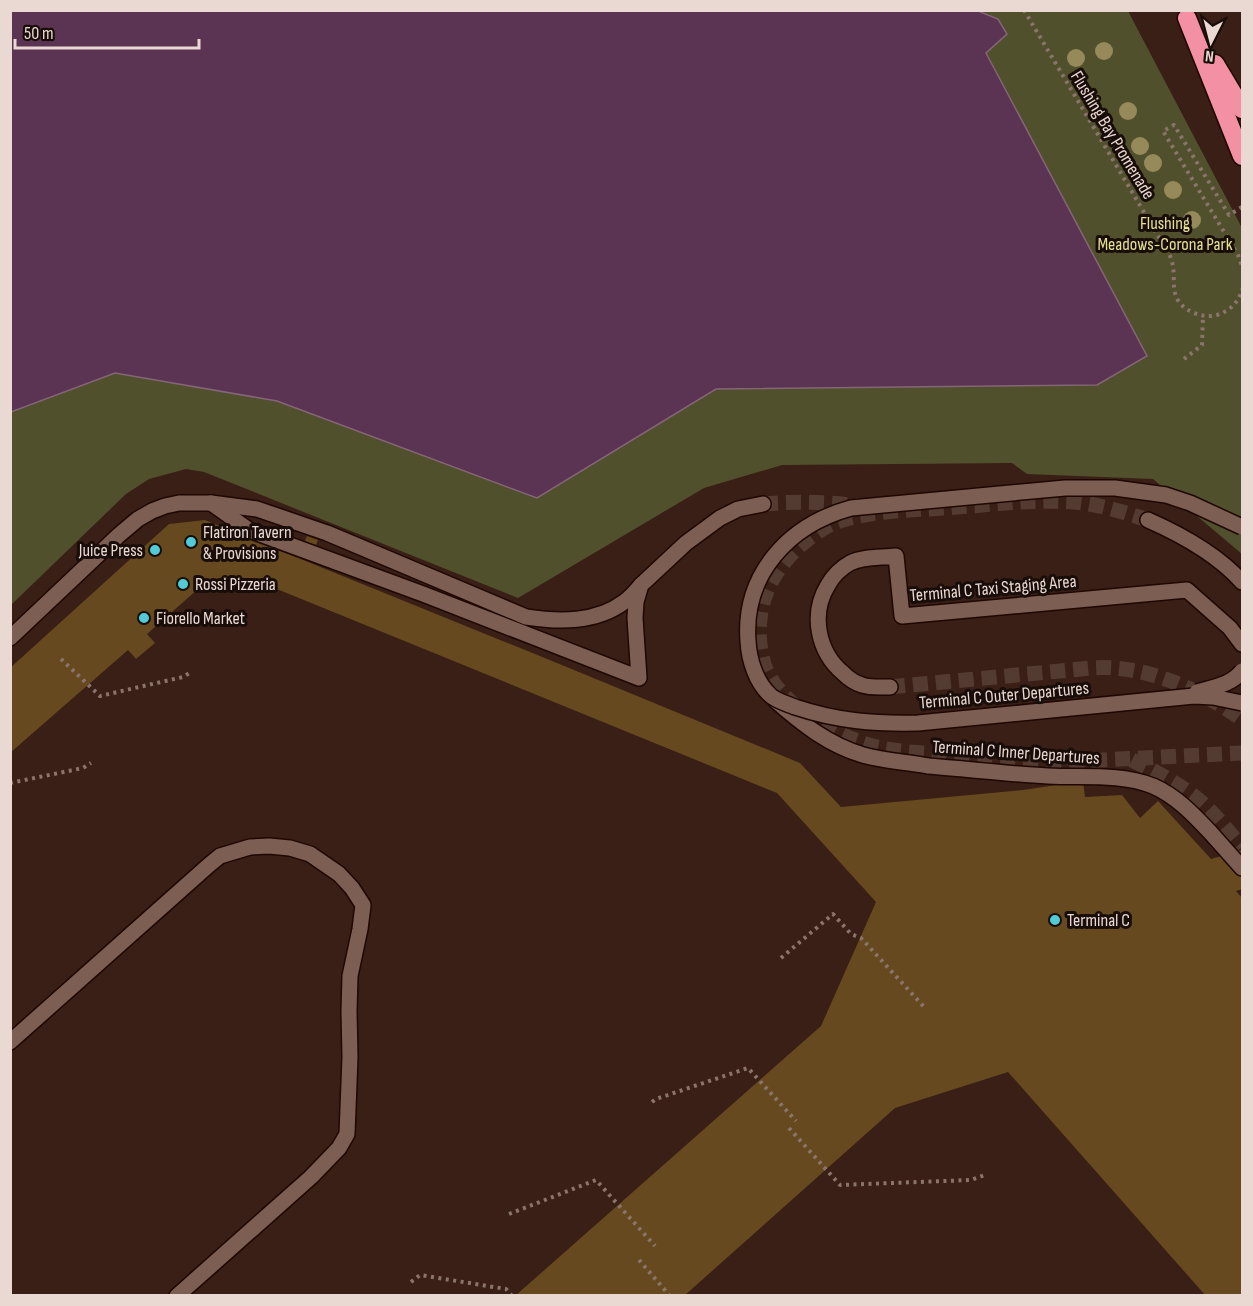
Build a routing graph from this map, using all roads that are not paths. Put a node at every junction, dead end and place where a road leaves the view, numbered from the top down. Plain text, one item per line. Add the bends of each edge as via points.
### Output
1 (1185, 14) edge
2 (1242, 109) edge
3 (1242, 156) edge
4 (211, 503) junction
5 (763, 504) tunnel mouth
6 (1148, 520) tunnel mouth
7 (1242, 527) edge
8 (1242, 582) edge
9 (641, 585) junction
10 (10, 638) edge
11 (1242, 644) edge
12 (1242, 671) edge
13 (890, 687) tunnel mouth
14 (772, 697) junction
15 (1174, 698) junction
16 (1242, 703) edge
17 (1242, 868) edge
18 (10, 1042) edge
19 (177, 1296) edge

1 - 2 highway
1 - 3 highway
4 - 9 street via 257,509 327,533 526,617 551,621 590,618 624,602
4 - 9 street via 249,531 639,678 635,618
4 - 10 street via 179,502 138,519
5 - 9 street via 720,518
6 - 8 street via 1194,543
7 - 14 street, Terminal C Inner Departures, bridge via 1166,495 1115,488 1065,488 839,511 792,537 768,564 752,598 748,649 756,676
11 - 13 street, Terminal C Taxi Staging Area via 1230,628 1187,590 903,616 896,556 851,562 831,580 819,604 822,645 851,680 863,686
12 - 15 street, bridge via 1227,684
14 - 15 street, Terminal C Outer Departures, bridge via 834,718 880,723 918,723
14 - 17 street, Terminal C Inner Departures, bridge via 816,733 863,755 928,766 1119,778 1151,785 1185,807
15 - 16 street, Terminal C Outer Departures, bridge via 1213,697
18 - 19 street via 220,856 250,847 290,848 325,863 352,888 363,905 350,976 347,1134 311,1177

